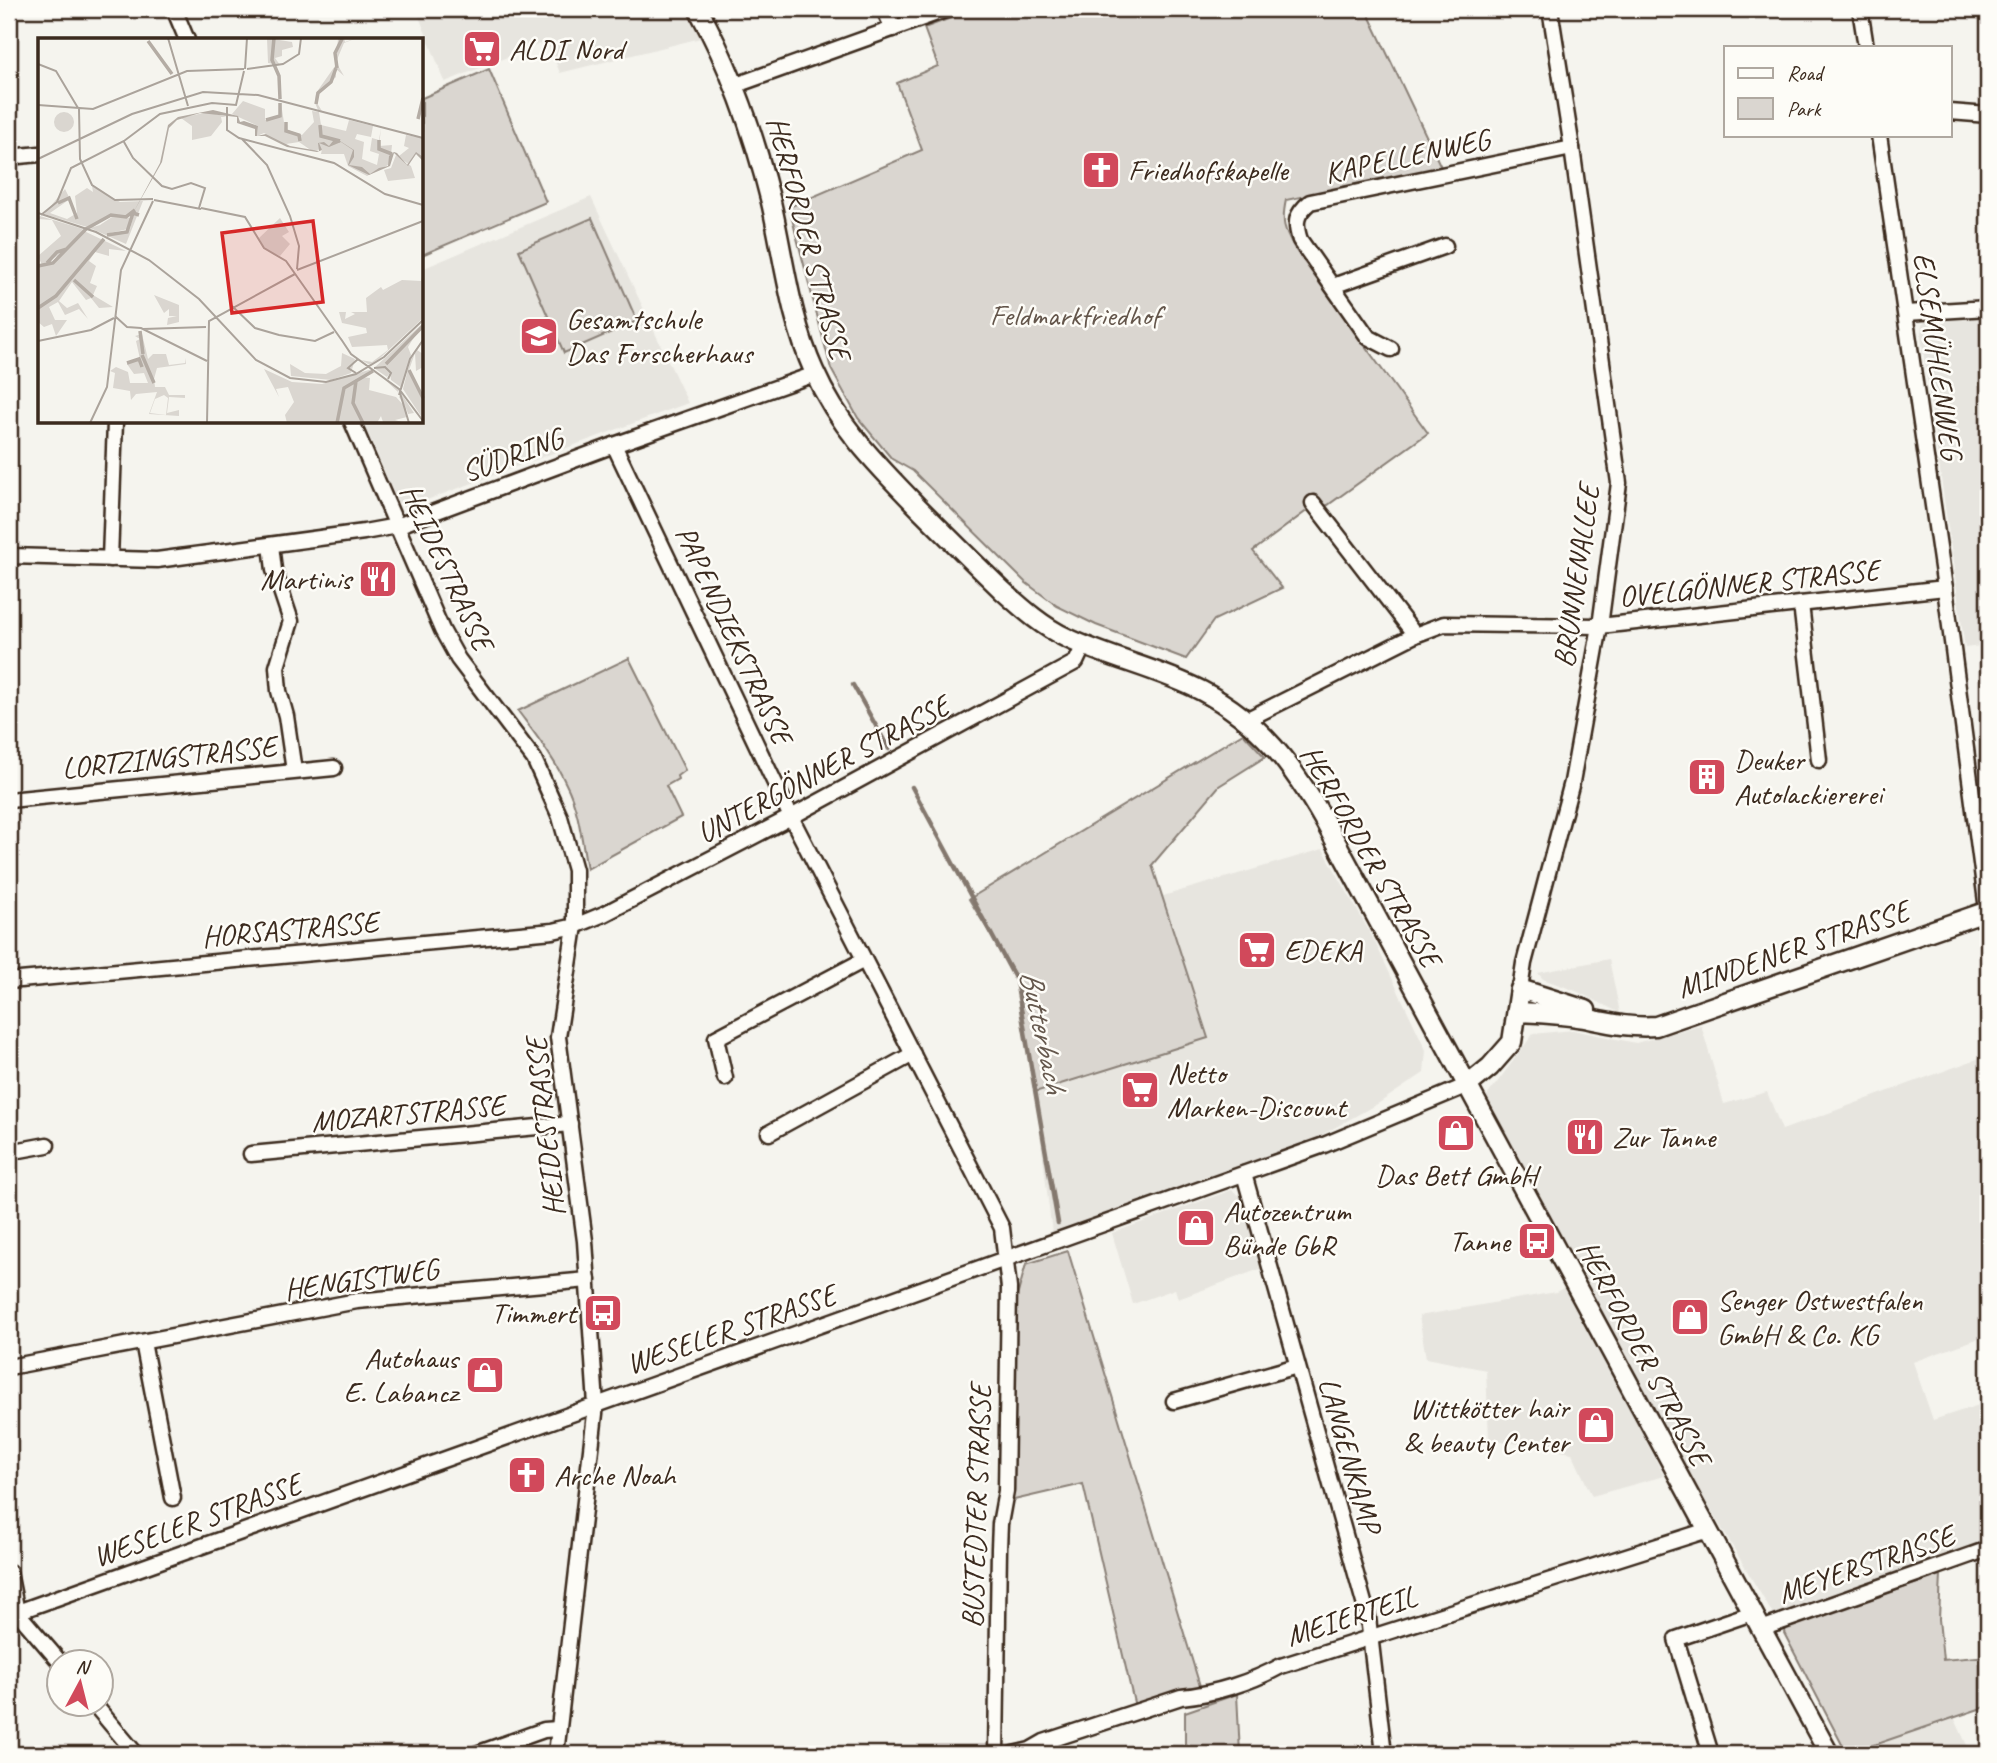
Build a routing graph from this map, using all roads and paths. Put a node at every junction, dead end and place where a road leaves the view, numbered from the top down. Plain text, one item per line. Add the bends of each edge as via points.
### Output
1 (174, 9) edge
2 (698, 9) edge
3 (884, 9) edge
4 (948, 9) edge
5 (1550, 9) edge
6 (1860, 9) edge
7 (893, 29) junction
8 (186, 38) edge
9 (1866, 46) edge
10 (736, 85) junction
11 (1952, 112) edge
12 (1988, 115) edge
13 (1879, 136) edge
14 (1572, 148) junction
15 (38, 154) edge
16 (9, 157) edge
17 (1445, 246) dead end
18 (1333, 286) junction
19 (1988, 308) edge
20 (1906, 313) junction
21 (1391, 349) dead end
22 (815, 374) junction
23 (115, 424) edge
24 (353, 424) edge
25 (614, 445) junction
26 (1313, 503) dead end
27 (397, 526) junction
28 (271, 545) junction
29 (110, 559) junction
30 (9, 560) edge
31 (1945, 588) junction
32 (1801, 604) junction
33 (1600, 626) junction
34 (1415, 635) junction
35 (1084, 645) junction
36 (1245, 720) junction
37 (1819, 760) dead end
38 (334, 768) dead end
39 (294, 771) junction
40 (9, 800) edge
41 (791, 817) junction
42 (1988, 911) edge
43 (1988, 917) edge
44 (575, 926) junction
45 (864, 960) junction
46 (9, 981) edge
47 (1520, 989) junction
48 (1517, 1012) junction
49 (1615, 1026) junction
50 (913, 1054) junction
51 (725, 1078) dead end
52 (1468, 1085) junction
53 (570, 1124) junction
54 (769, 1133) dead end
55 (47, 1145) dead end
56 (9, 1152) edge
57 (251, 1154) dead end
58 (1244, 1174) junction
59 (1006, 1260) junction
60 (588, 1280) junction
61 (143, 1342) junction
62 (1297, 1366) junction
63 (9, 1367) edge
64 (1174, 1401) dead end
65 (596, 1405) junction
66 (173, 1498) dead end
67 (1708, 1530) junction
68 (1988, 1549) edge
69 (9, 1572) edge
70 (13, 1614) edge
71 (1757, 1621) junction
72 (1372, 1637) junction
73 (46, 1648) edge
74 (106, 1718) edge
75 (558, 1729) junction
76 (136, 1754) edge
77 (476, 1754) edge
78 (556, 1754) edge
79 (996, 1754) edge
80 (1013, 1754) edge
81 (1384, 1754) edge
82 (1711, 1754) edge
83 (1829, 1754) edge

1 - 8 street
2 - 10 main road, HERFORDER STRASSE
3 - 7 street
4 - 7 street
5 - 14 street, BRUNNENALLEE
6 - 9 street
7 - 10 street
10 - 22 main road, HERFORDER STRASSE via 758,150 795,315
11 - 12 street
13 - 20 street, ELSEMÜHLENWEG
14 - 18 street, KAPELLENWEG via 1310,202 1298,212 1300,240
14 - 33 street, BRUNNENALLEE via 1619,482
15 - 16 street
17 - 18 street
18 - 21 street, KAPELLENWEG via 1368,337
19 - 20 street
20 - 31 street, ELSEMÜHLENWEG
22 - 25 street, SÜDRING
22 - 35 main road, HERFORDER STRASSE via 837,415 878,466 1003,591 1045,626
23 - 29 street
24 - 27 street, HEIDESTRASSE
25 - 27 street, SÜDRING
25 - 41 street, PAPENDIEKSTRASSE
26 - 34 street
27 - 28 street, SÜDRING
27 - 44 street, HEIDESTRASSE via 458,659 534,759 547,785 575,870
28 - 29 street, SÜDRING via 157,560
28 - 39 street via 291,621 277,667
29 - 30 street, SÜDRING
31 - 32 street, OVELGÖNNER STRASSE
31 - 42 street, ELSEMÜHLENWEG
32 - 33 street, OVELGÖNNER STRASSE
32 - 37 street
33 - 34 street, OVELGÖNNER STRASSE via 1444,624
33 - 47 street, BRUNNENALLEE via 1572,782
34 - 36 street, OVELGÖNNER STRASSE
35 - 36 main road, HERFORDER STRASSE via 1202,691
35 - 41 street, UNTERGÖNNER STRASSE via 1076,662
36 - 52 main road, HERFORDER STRASSE via 1289,763 1306,788
38 - 39 street, LORTZINGSTRASSE
39 - 40 street, LORTZINGSTRASSE
41 - 44 street, UNTERGÖNNER STRASSE
41 - 45 street, PAPENDIEKSTRASSE
42 - 43 street, ELSEMÜHLENWEG
42 - 49 main road, MINDENER STRASSE via 1656,1026
44 - 46 street, HORSASTRASSE
44 - 53 street, HEIDESTRASSE via 558,1037
45 - 50 street, PAPENDIEKSTRASSE
45 - 51 street via 716,1038
47 - 48 main road, BRUNNENALLEE
47 - 49 main road, MINDENER STRASSE via 1586,1010
48 - 49 main road, MINDENER STRASSE via 1550,1013
48 - 52 main road, BRUNNENALLEE via 1512,1042
50 - 54 street
50 - 59 street, PAPENDIEKSTRASSE via 1002,1228
52 - 58 street, WESELER STRASSE via 1367,1129
52 - 67 main road, HERFORDER STRASSE
53 - 57 street, MOZARTSTRASSE
53 - 60 street, HEIDESTRASSE
55 - 56 street
58 - 59 street, WESELER STRASSE
58 - 62 street, LANGENKAMP
59 - 65 street, WESELER STRASSE
59 - 79 street, BUSTEDTER STRASSE via 1006,1491 999,1548
60 - 61 street, HENGISTWEG via 357,1301
60 - 65 street, HEIDESTRASSE
61 - 63 street, HENGISTWEG
61 - 66 street
62 - 64 street
62 - 72 street, LANGENKAMP
65 - 70 street, WESELER STRASSE
65 - 75 street, HEIDESTRASSE
67 - 71 main road, HERFORDER STRASSE
67 - 72 street, MEIERTEIL
68 - 71 street, MEYERSTRASSE
69 - 70 street
70 - 73 street
71 - 82 street, MEYERSTRASSE via 1676,1639
71 - 83 main road, HERFORDER STRASSE
72 - 80 street, MEIERTEIL
72 - 81 street, LANGENKAMP
74 - 76 street
75 - 77 street
75 - 78 street, HEIDESTRASSE

